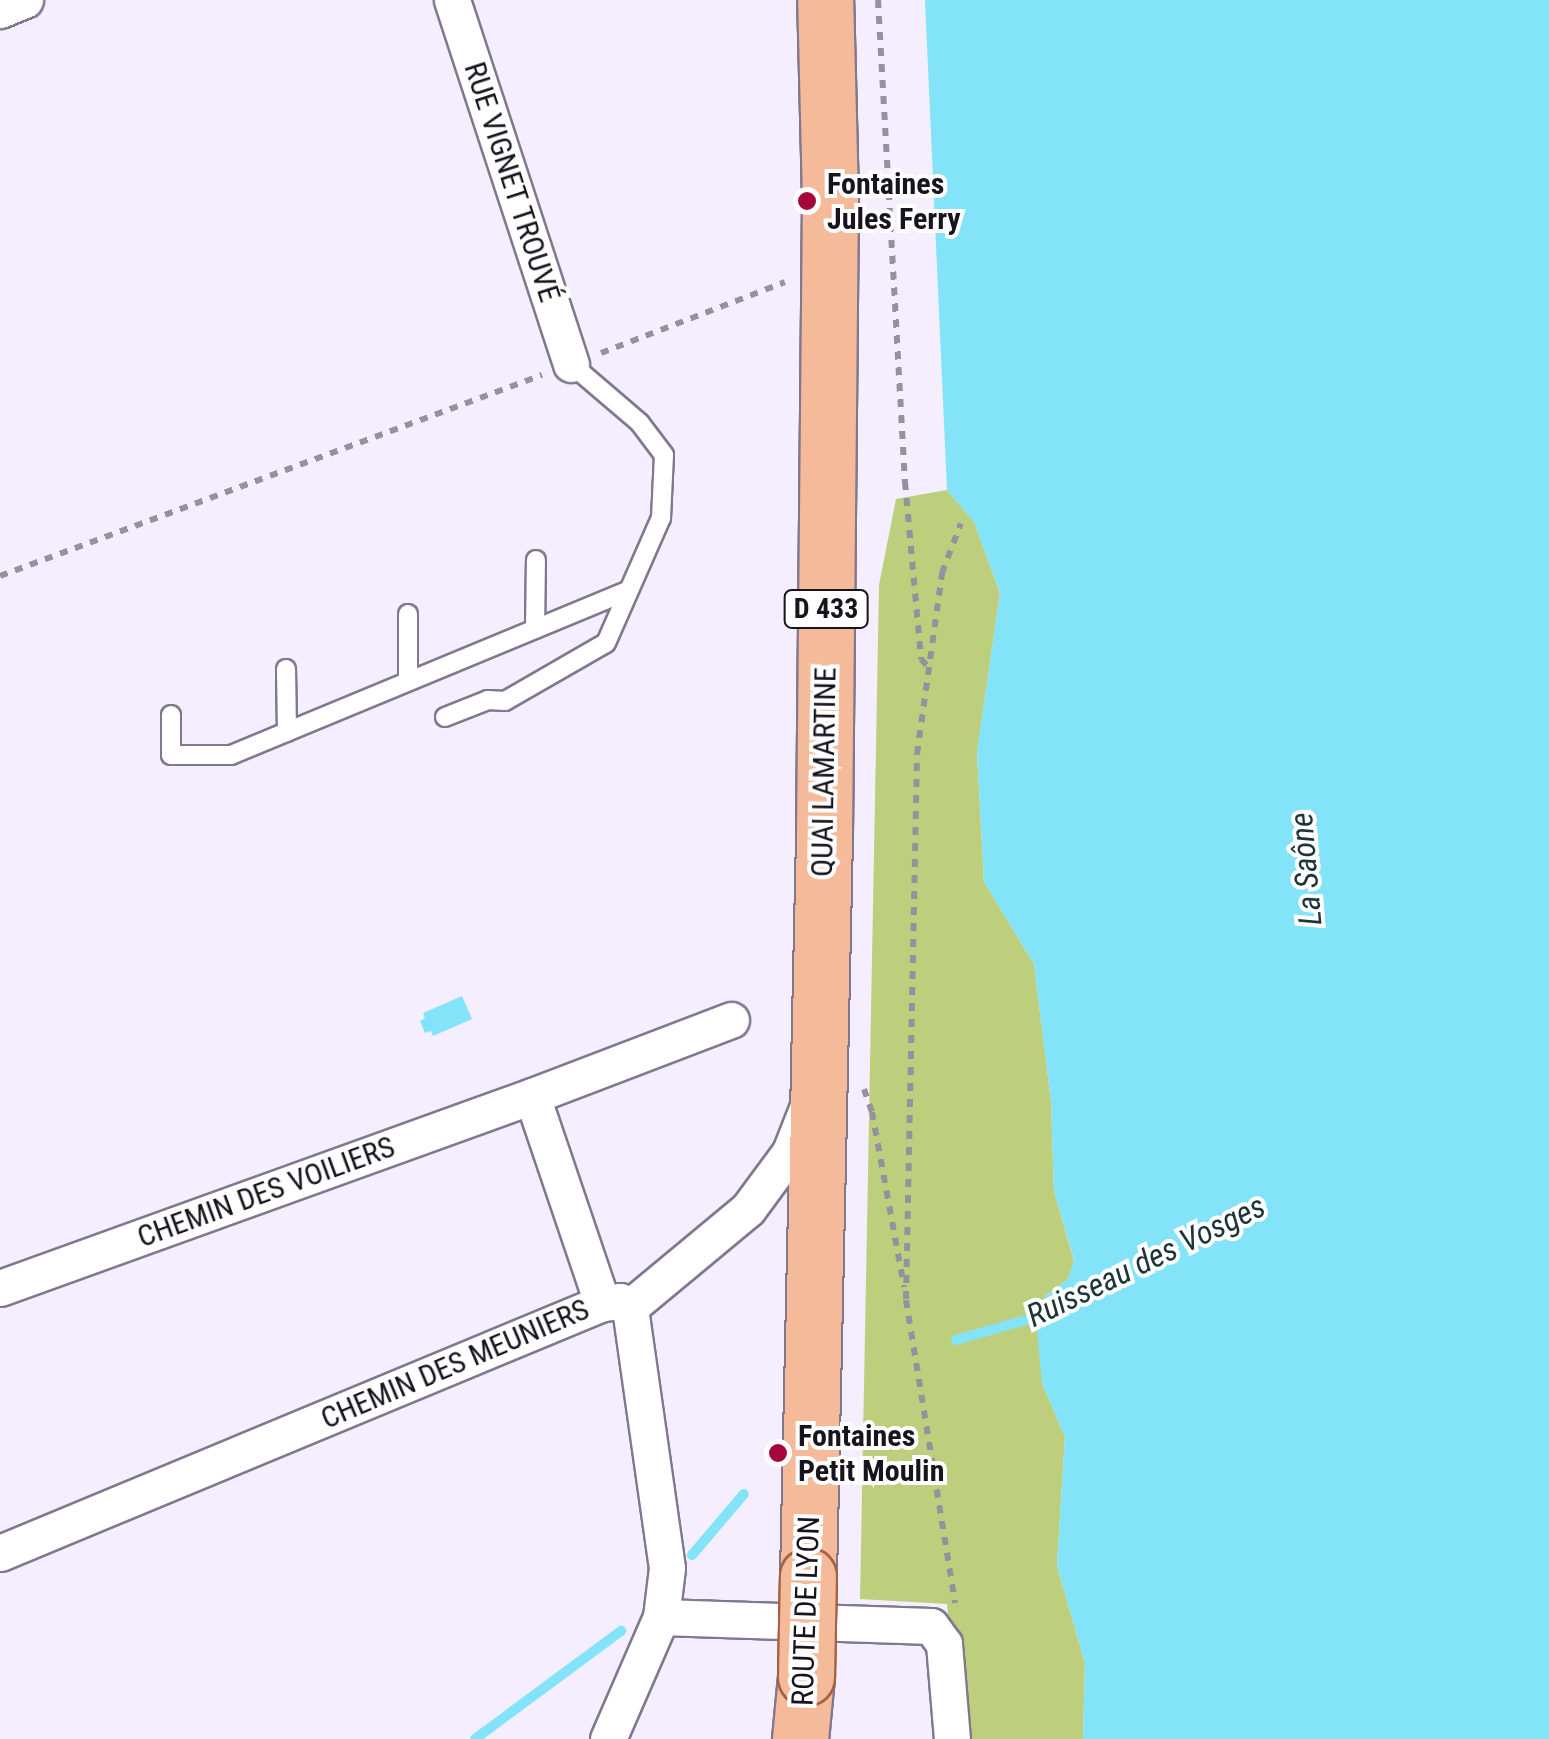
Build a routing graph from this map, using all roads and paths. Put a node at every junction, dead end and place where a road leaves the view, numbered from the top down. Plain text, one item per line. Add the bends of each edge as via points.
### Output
1 (25, 0) edge
2 (452, 0) edge
3 (825, 0) edge
4 (878, 0) edge
5 (0, 10) edge
6 (829, 266) junction
7 (571, 364) junction
8 (961, 524) dead end
9 (536, 560) dead end
10 (0, 576) edge
11 (626, 591) junction
12 (408, 614) dead end
13 (535, 629) junction
14 (286, 669) dead end
15 (929, 669) junction
16 (408, 681) junction
17 (171, 715) dead end
18 (445, 717) dead end
19 (287, 732) junction
20 (731, 1020) dead end
21 (839, 1075) junction
22 (532, 1096) junction
23 (0, 1288) edge
24 (906, 1300) junction
25 (616, 1305) junction
26 (812, 1364) joint
27 (0, 1554) edge
28 (661, 1617) junction
29 (951, 1629) junction
30 (608, 1739) edge
31 (800, 1739) edge
32 (952, 1739) edge

1 - 5 street
2 - 7 street, RUE VIGNET TROUVÉ
3 - 6 main road, QUAI LAMARTINE / D 433
4 - 15 path via 906,482 922,659
6 - 7 path
6 - 21 main road, QUAI LAMARTINE / D 433
7 - 10 path
7 - 11 lane via 640,424 664,455 662,518
8 - 15 path via 942,574
9 - 13 lane
11 - 13 lane
11 - 18 lane via 606,643 505,701 488,700
12 - 16 lane
13 - 16 lane
14 - 19 lane
15 - 24 path via 914,809
16 - 19 lane
17 - 19 lane via 171,755 232,754
20 - 22 street, CHEMIN DES VOILIERS
21 - 24 path via 872,1112
21 - 25 street, CHEMIN DES MEUNIERS via 748,1209
21 - 26 main road, QUAI LAMARTINE / D 433
22 - 23 street, CHEMIN DES VOILIERS
22 - 25 street
24 - 29 path
25 - 27 street, CHEMIN DES MEUNIERS
25 - 28 street via 664,1526
26 - 31 main road, ROUTE DE LYON / D 433, bridge
28 - 29 street
28 - 30 street
29 - 32 street

